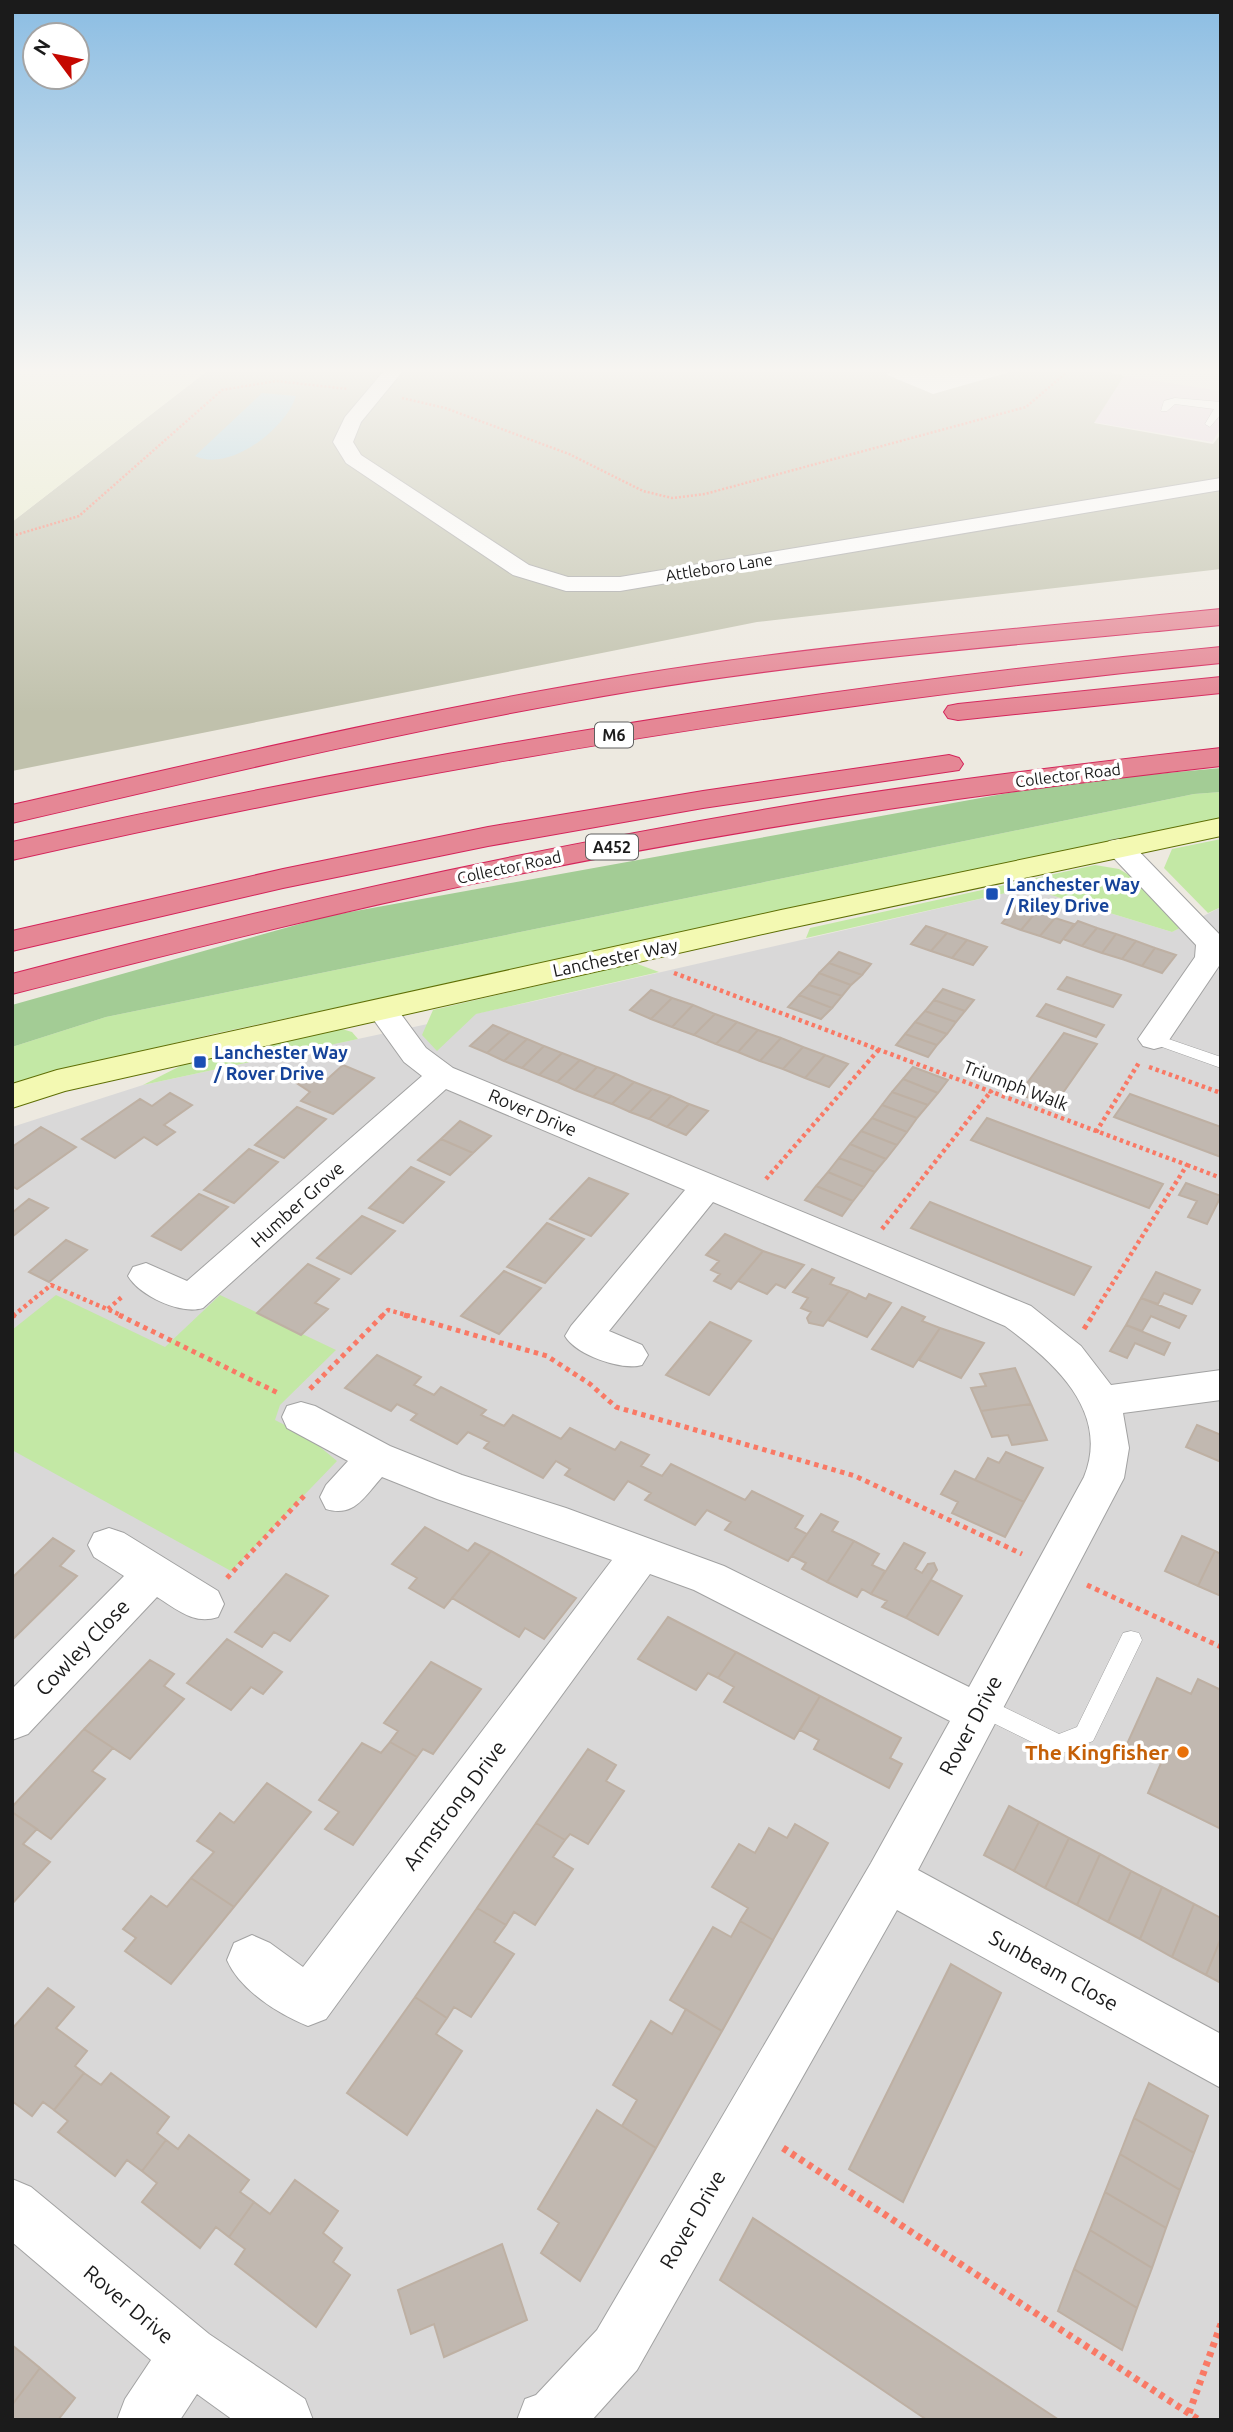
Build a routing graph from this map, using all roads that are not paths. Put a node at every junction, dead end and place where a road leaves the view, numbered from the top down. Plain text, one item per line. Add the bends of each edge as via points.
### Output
1 (390, 485) edge
2 (1212, 485) edge
3 (1221, 617) edge
4 (1221, 632) edge
5 (1221, 655) edge
6 (1221, 685) edge
7 (1221, 733) edge
8 (1221, 757) edge
9 (203, 808) junction
10 (12, 816) edge
11 (1221, 827) edge
12 (1119, 847) junction
13 (12, 851) edge
14 (12, 941) edge
15 (12, 987) edge
16 (381, 1009) junction
17 (1146, 1051) joint
18 (1221, 1063) edge
19 (442, 1075) junction
20 (12, 1096) edge
21 (707, 1186) junction
22 (146, 1276) dead end
23 (629, 1355) dead end
24 (1221, 1385) edge
25 (1102, 1401) junction
26 (299, 1410) road end
27 (376, 1457) junction
28 (340, 1497) road end
29 (109, 1545) dead end
30 (641, 1554) junction
31 (152, 1575) junction
32 (203, 1604) road end
33 (1131, 1640) dead end
34 (978, 1709) junction
35 (12, 1720) edge
36 (888, 1879) junction
37 (252, 1960) dead end
38 (1221, 2062) edge
39 (12, 2206) edge
40 (189, 2354) junction
41 (146, 2420) edge
42 (284, 2420) edge
43 (546, 2420) edge

1 - 2 street, Attleboro Lane via 521,570 566,583 620,583
3 - 10 highway via 723,669 401,725
4 - 10 highway, M6 via 838,674 428,740
5 - 9 highway, M6 via 719,717
6 - 9 highway via 705,742
7 - 14 highway, Collector Road / A452 via 780,787 554,824 313,872
8 - 15 highway, Collector Road / A452 via 799,813 566,855 160,944
9 - 13 highway, M6
11 - 12 street, Lanchester Way
12 - 16 street, Lanchester Way
12 - 17 street via 1211,943 1210,957
16 - 19 street, Rover Drive via 415,1055
16 - 20 street, Lanchester Way via 57,1081
17 - 18 lane
19 - 21 street, Rover Drive
19 - 22 street, Humber Grove via 190,1299
21 - 23 street via 584,1336
21 - 25 street, Rover Drive via 1018,1316 1046,1335 1090,1378
24 - 25 street
25 - 34 street, Rover Drive via 1109,1436 1108,1468
26 - 27 street
27 - 28 street
27 - 30 street via 451,1489
29 - 31 street
30 - 34 street via 709,1578
30 - 37 street, Armstrong Drive via 308,2001
31 - 32 street
31 - 35 street, Cowley Close
33 - 34 lane via 1085,1734 1058,1745
34 - 36 street, Rover Drive
36 - 38 street, Sunbeam Close
36 - 43 street, Rover Drive via 617,2350 556,2416
39 - 40 street, Rover Drive
40 - 41 street
40 - 42 street, Rover Drive

